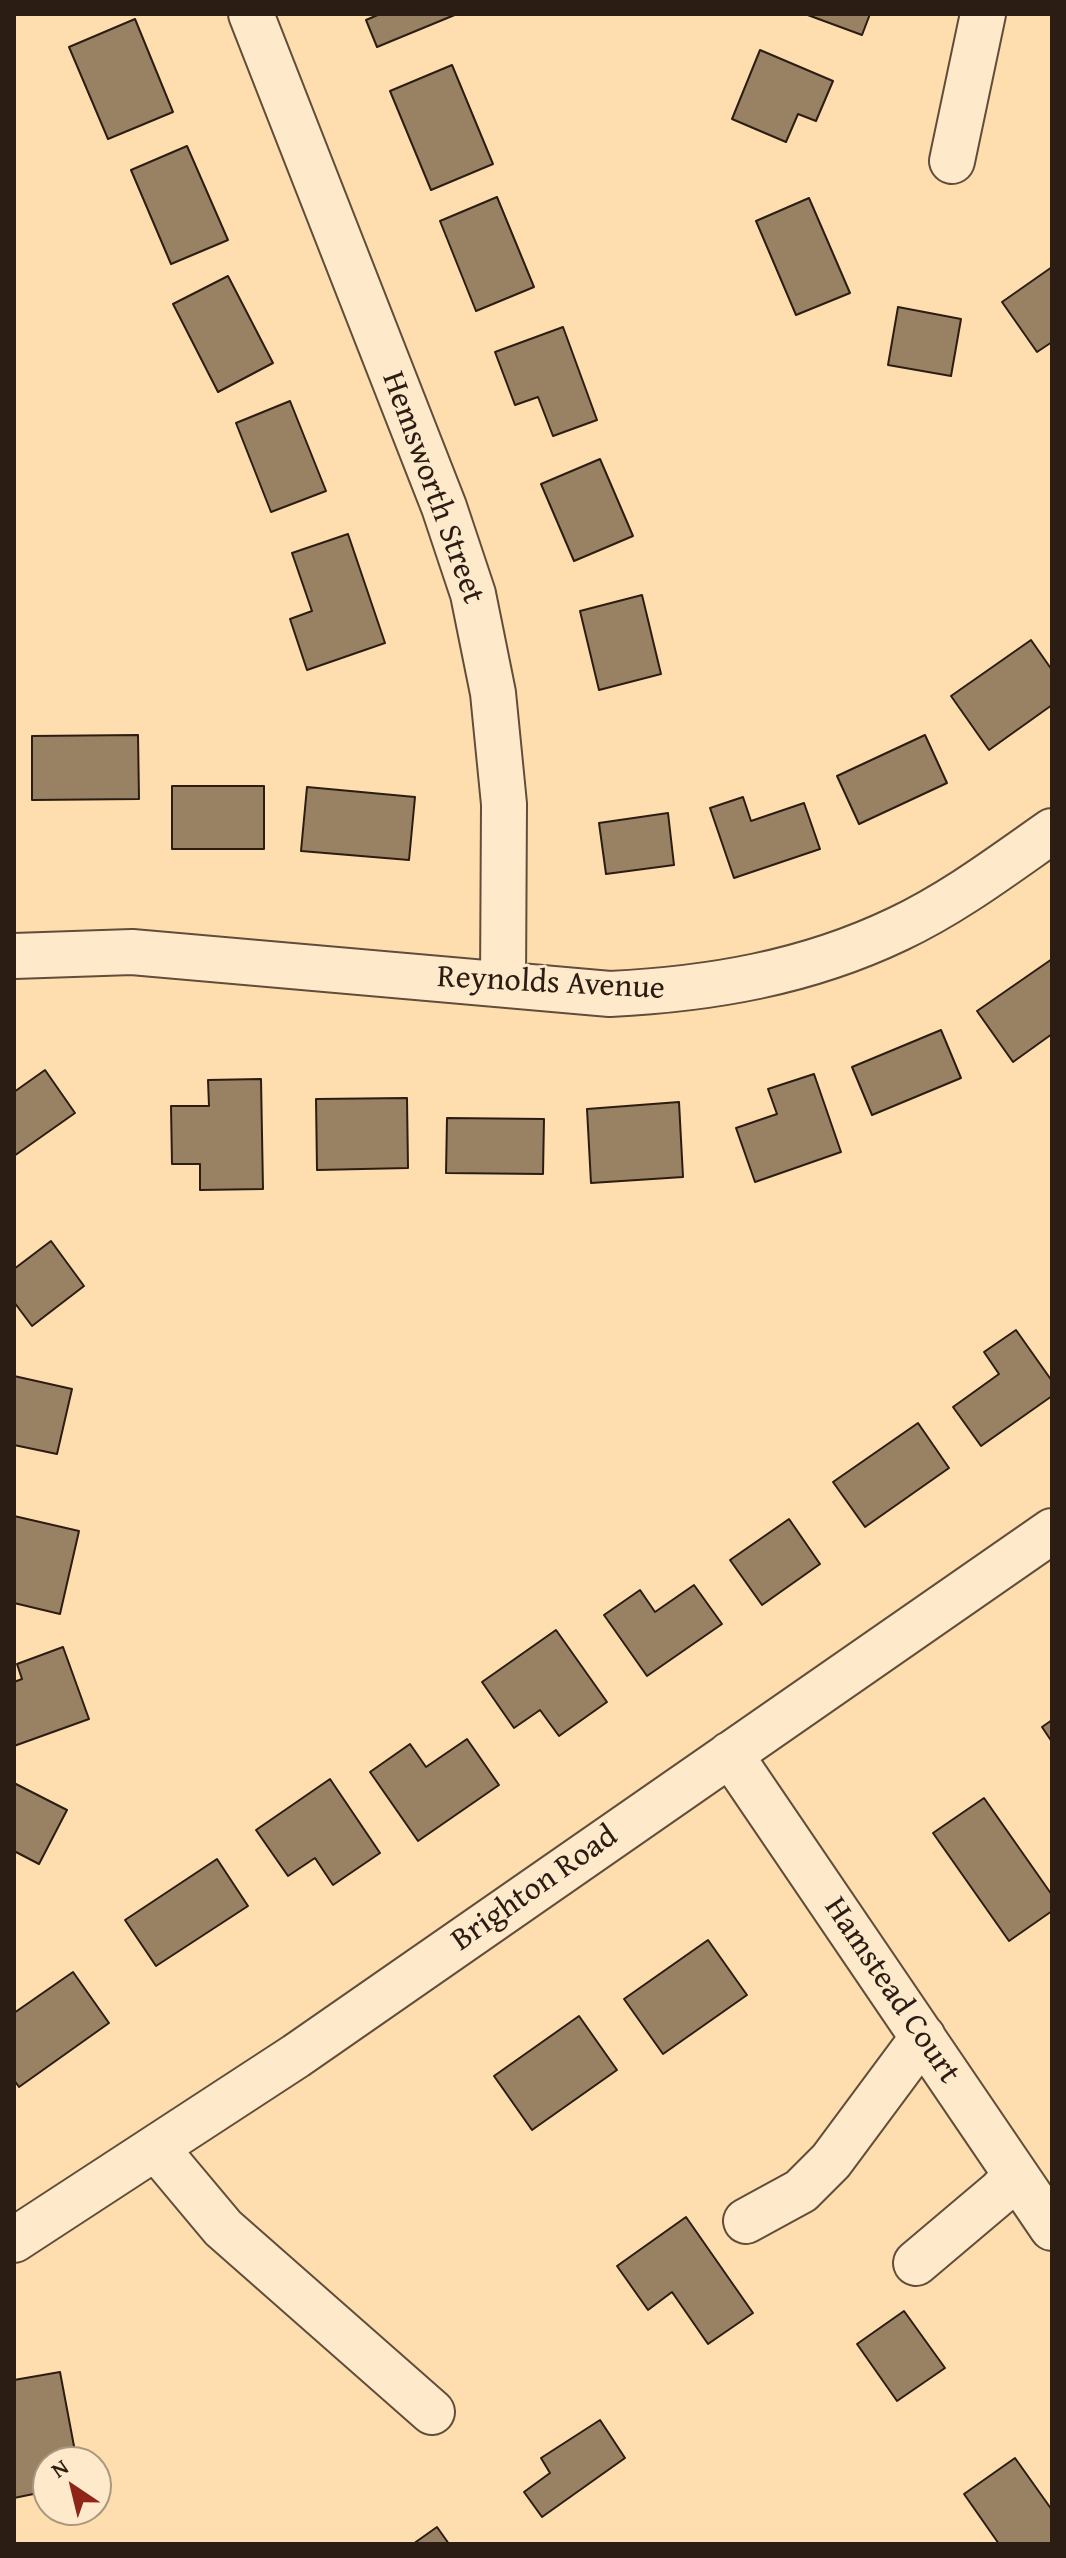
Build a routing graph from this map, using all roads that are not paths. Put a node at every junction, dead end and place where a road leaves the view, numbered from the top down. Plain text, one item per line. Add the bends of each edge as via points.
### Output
1 (251, 14) edge
2 (983, 14) edge
3 (952, 161) dead end
4 (1052, 831) edge
5 (14, 956) edge
6 (503, 984) junction
7 (1052, 1531) edge
8 (730, 1754) junction
9 (923, 2037) junction
10 (156, 2148) junction
11 (1016, 2175) junction
12 (746, 2221) dead end
13 (1052, 2228) edge
14 (14, 2240) edge
15 (916, 2263) dead end
16 (432, 2412) dead end

1 - 6 street, Hemsworth Street via 444,507 473,594 493,693 504,804
2 - 3 street
4 - 6 street, Reynolds Avenue via 900,929 832,957 679,991 610,994
5 - 6 street, Reynolds Avenue via 132,952
7 - 8 street, Brighton Road
8 - 9 street, Hamstead Court
8 - 10 street, Brighton Road
9 - 11 street, Hamstead Court
9 - 12 street via 831,2161 801,2191
10 - 14 street, Brighton Road
10 - 16 street via 223,2228
11 - 13 street, Hamstead Court
11 - 15 street

